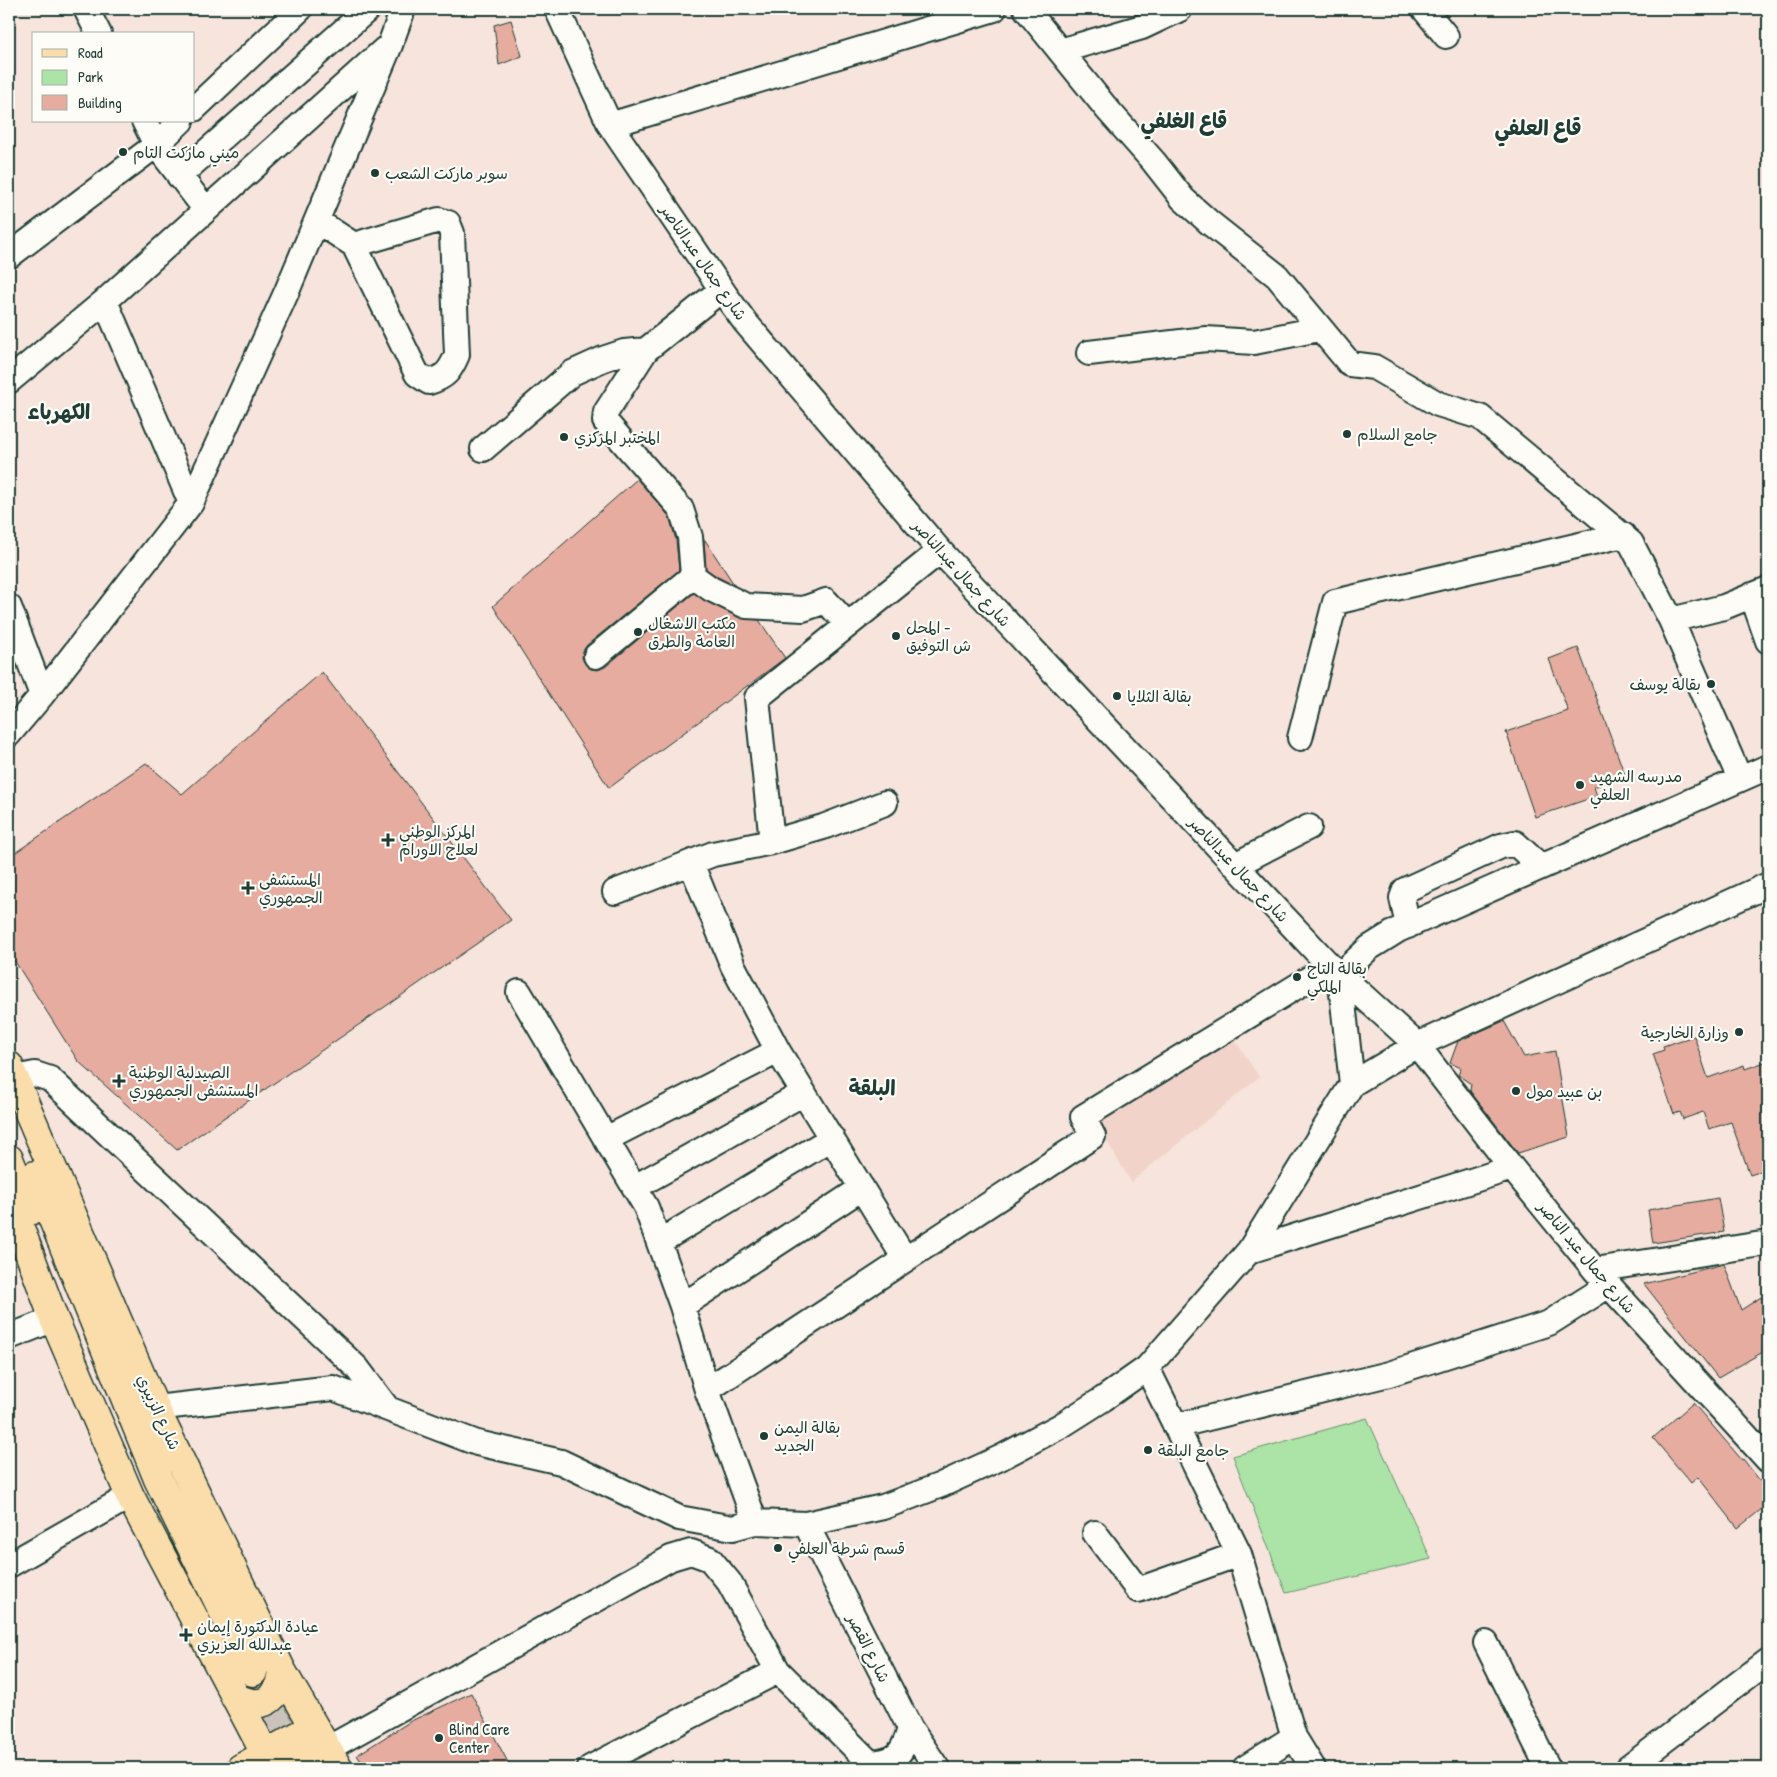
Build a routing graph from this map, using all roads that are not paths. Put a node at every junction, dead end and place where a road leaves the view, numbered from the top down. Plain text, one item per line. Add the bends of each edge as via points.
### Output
1 (86, 9) edge
2 (300, 9) edge
3 (368, 9) edge
4 (403, 9) edge
5 (557, 9) edge
6 (564, 9) edge
7 (994, 9) edge
8 (1026, 9) edge
9 (1180, 9) edge
10 (1424, 9) edge
11 (98, 32) edge
12 (1446, 36) dead end
13 (390, 45) junction
14 (574, 47) junction
15 (1060, 51) junction
16 (195, 108) edge
17 (144, 122) edge
18 (180, 122) edge
19 (610, 125) junction
20 (156, 145) junction
21 (179, 176) junction
22 (206, 210) junction
23 (317, 221) junction
24 (354, 245) junction
25 (9, 256) edge
26 (722, 290) junction
27 (105, 300) junction
28 (1319, 329) junction
29 (646, 350) junction
30 (1089, 353) dead end
31 (9, 381) edge
32 (483, 449) dead end
33 (191, 504) junction
34 (1623, 536) junction
35 (940, 551) junction
36 (693, 576) junction
37 (1760, 592) edge
38 (9, 607) edge
39 (1671, 620) junction
40 (848, 625) junction
41 (1768, 641) edge
42 (596, 656) dead end
43 (42, 695) junction
44 (9, 734) edge
45 (1300, 738) dead end
46 (1768, 767) edge
47 (1740, 779) junction
48 (885, 803) dead end
49 (1309, 826) dead end
50 (772, 842) junction
51 (691, 863) junction
52 (1235, 865) junction
53 (1541, 867) junction
54 (1768, 885) edge
55 (615, 892) dead end
56 (1408, 926) junction
57 (1335, 970) junction
58 (519, 992) dead end
59 (1417, 1044) junction
60 (778, 1051) junction
61 (10, 1075) edge
62 (1352, 1084) junction
63 (804, 1093) junction
64 (9, 1109) edge
65 (832, 1138) junction
66 (606, 1139) junction
67 (9, 1159) edge
68 (1512, 1168) junction
69 (635, 1187) junction
70 (862, 1188) junction
71 (9, 1200) edge
72 (659, 1242) junction
73 (1768, 1243) edge
74 (1249, 1250) junction
75 (906, 1260) junction
76 (1602, 1277) junction
77 (682, 1306) junction
78 (54, 1319) junction
79 (9, 1337) edge
80 (1147, 1368) junction
81 (707, 1390) junction
82 (155, 1408) junction
83 (387, 1408) junction
84 (1175, 1426) junction
85 (1767, 1457) edge
86 (130, 1496) junction
87 (806, 1524) junction
88 (744, 1525) junction
89 (1095, 1533) dead end
90 (1239, 1554) junction
91 (9, 1565) edge
92 (729, 1582) junction
93 (1486, 1643) dead end
94 (1768, 1661) edge
95 (282, 1671) junction
96 (778, 1671) junction
97 (242, 1683) junction
98 (910, 1728) junction
99 (1294, 1737) junction
100 (327, 1749) edge
101 (266, 1755) junction
102 (874, 1766) edge
103 (241, 1768) edge
104 (296, 1768) edge
105 (590, 1768) edge
106 (937, 1768) edge
107 (1245, 1768) edge
108 (1314, 1768) edge
109 (1548, 1768) edge
110 (1628, 1768) edge

1 - 11 street
2 - 16 street
3 - 21 street
4 - 13 street
5 - 14 street, شارع جمال عبدالناصر
6 - 14 street, شارع جمال عبدالناصر
7 - 19 street
8 - 15 street
9 - 15 street via 1142,27
10 - 12 street
13 - 22 street
13 - 23 street
14 - 19 street, شارع جمال عبدالناصر
15 - 28 street via 1183,199 1277,276
17 - 20 street
18 - 20 street
19 - 26 street, شارع جمال عبدالناصر
20 - 21 street
20 - 25 street
21 - 22 street
22 - 27 street
23 - 24 street
23 - 33 street
24 - 24 street via 417,374 429,382 442,378 457,355 452,233 448,223 440,220
26 - 29 street
26 - 35 street, شارع جمال عبدالناصر via 745,322
27 - 31 street
27 - 33 street
28 - 30 street via 1254,342 1206,339
28 - 34 street via 1350,364 1374,367 1438,404 1480,417
29 - 32 street via 624,352 572,373
29 - 36 street via 606,412 605,421 681,509 690,537
33 - 43 street
34 - 39 street via 1631,543
34 - 45 street via 1335,602
35 - 40 street
35 - 52 street, شارع جمال عبدالناصر
36 - 40 street via 746,606 803,609 826,601
36 - 42 street
37 - 39 street via 1724,607
37 - 41 street
38 - 43 street
39 - 47 street
40 - 50 street via 758,698
43 - 44 street
46 - 47 street
47 - 53 street
48 - 50 street
49 - 52 street
50 - 51 street via 714,854
51 - 55 street
51 - 60 street via 733,966
52 - 57 street, شارع جمال عبدالناصر
53 - 56 street
53 - 56 street via 1515,843 1501,846 1405,890 1402,898
54 - 59 street
56 - 57 street
57 - 59 street, شارع جمال عبدالناصر
57 - 62 street
57 - 75 street via 1083,1117 1093,1136
58 - 66 street
59 - 62 street
59 - 68 street, شارع جمال عبد الناصر
60 - 63 street
60 - 66 street
61 - 82 main road, شارع الزبيري
61 - 83 street via 35,1074 50,1079 357,1368
62 - 74 street
63 - 65 street
63 - 69 street
64 - 97 main road, شارع الزبيري
65 - 70 street
65 - 72 street
66 - 69 street
67 - 97 main road, شارع الزبيري via 143,1488
68 - 74 street
68 - 76 street, شارع جمال عبد الناصر
69 - 72 street
70 - 75 street
70 - 77 street
71 - 78 main road, شارع الزبيري
72 - 77 street
73 - 76 street
74 - 80 street
75 - 81 street
76 - 84 street via 1549,1323 1389,1374
76 - 85 street, شارع جمال عبد الناصر
77 - 81 street
78 - 79 street
78 - 86 main road, شارع الزبيري
80 - 84 street
80 - 87 street via 1062,1425 984,1466 883,1507
81 - 88 street
82 - 83 street via 334,1388
82 - 95 main road, شارع الزبيري
83 - 88 street via 476,1442 561,1462 679,1518
84 - 90 street
86 - 91 street
86 - 97 main road, شارع الزبيري
87 - 88 street
87 - 98 street, شارع القصر
88 - 92 street via 724,1544 723,1559
89 - 90 street via 1138,1590
90 - 99 street
92 - 96 street
92 - 100 street via 710,1559 691,1552 671,1558
93 - 109 street
94 - 110 street
95 - 97 main road via 281,1685 273,1696 261,1703 247,1704
95 - 100 main road, شارع الزبيري
96 - 102 street
96 - 105 street
97 - 101 main road, شارع الزبيري
98 - 102 street via 899,1755
98 - 106 street, شارع القصر
99 - 107 street
99 - 108 street
100 - 101 main road
100 - 104 main road
101 - 103 main road

